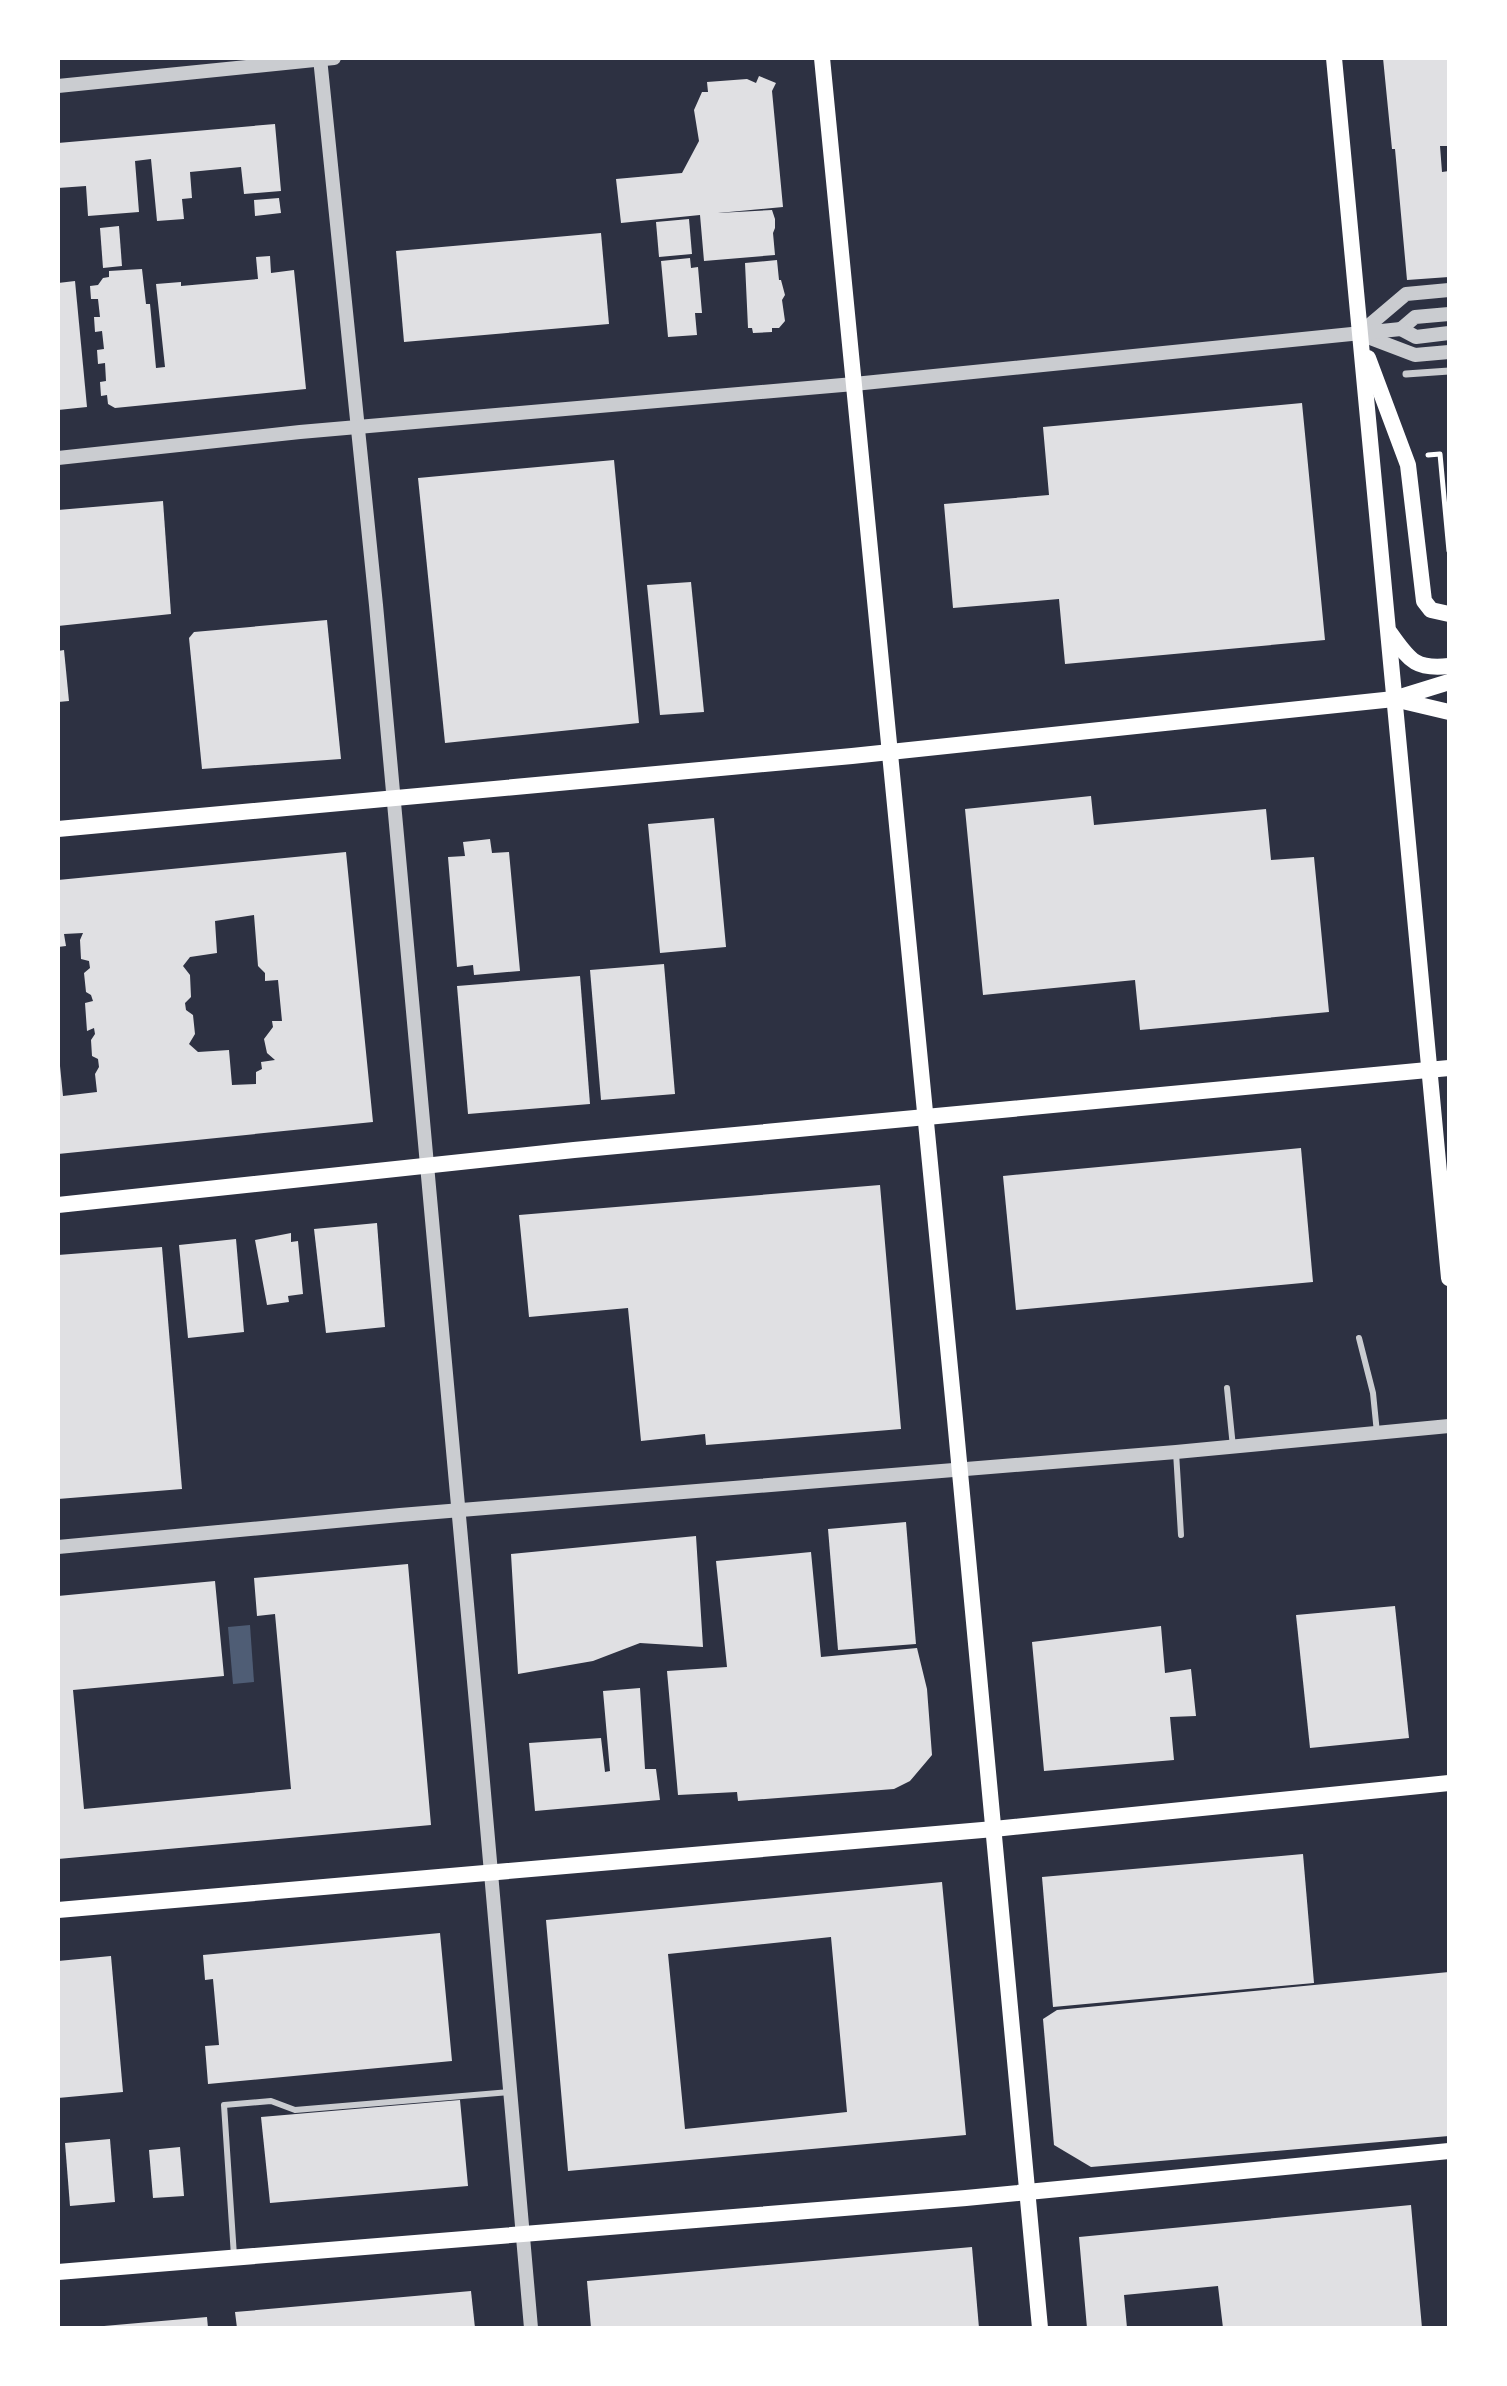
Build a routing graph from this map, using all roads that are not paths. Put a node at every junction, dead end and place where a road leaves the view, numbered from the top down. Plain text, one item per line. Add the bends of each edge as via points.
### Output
1 (325, 58) edge
2 (822, 58) edge
3 (1334, 58) edge
4 (58, 86) edge
5 (1449, 290) edge
6 (1449, 314) edge
7 (1401, 329) junction
8 (1449, 333) edge
9 (1359, 334) junction
10 (1449, 352) edge
11 (1449, 371) edge
12 (1406, 374) dead end
13 (854, 384) junction
14 (356, 427) junction
15 (58, 458) edge
16 (1449, 614) edge
17 (1388, 629) junction
18 (1449, 666) edge
19 (1449, 682) edge
20 (1394, 699) junction
21 (1449, 712) edge
22 (890, 752) junction
23 (392, 799) junction
24 (58, 829) edge
25 (1449, 1068) edge
26 (1429, 1070) junction
27 (925, 1117) junction
28 (426, 1165) junction
29 (58, 1205) edge
30 (1449, 1278) edge
31 (1359, 1338) dead end
32 (1227, 1388) dead end
33 (1449, 1426) edge
34 (1377, 1433) junction
35 (1233, 1447) junction
36 (1176, 1452) junction
37 (959, 1469) junction
38 (458, 1511) junction
39 (1181, 1535) dead end
40 (58, 1547) edge
41 (1449, 1783) edge
42 (994, 1829) junction
43 (491, 1872) junction
44 (58, 1910) edge
45 (510, 2092) junction
46 (1449, 2151) edge
47 (1027, 2193) junction
48 (523, 2234) junction
49 (234, 2258) junction
50 (58, 2272) edge
51 (531, 2328) edge
52 (1040, 2328) edge

1 - 4 street
1 - 14 street
2 - 13 main road
3 - 9 main road
5 - 9 street via 1406,294
6 - 7 street via 1415,317
7 - 8 street via 1416,337
7 - 9 street
9 - 10 street via 1415,355
9 - 13 street
9 - 16 main road via 1408,465 1424,601 1431,610
9 - 17 main road
11 - 12 street
13 - 14 street
13 - 22 main road
14 - 15 street
14 - 23 street
17 - 18 main road via 1421,666
17 - 20 main road
19 - 20 main road
20 - 21 main road
20 - 22 main road
20 - 26 main road
22 - 23 main road
22 - 27 main road
23 - 24 main road
23 - 28 street
25 - 26 main road
26 - 27 main road
26 - 30 main road
27 - 28 main road
27 - 37 main road
28 - 29 main road
28 - 38 street
31 - 34 lane
32 - 35 lane
33 - 34 street
34 - 35 street
35 - 36 street
36 - 37 street
36 - 39 lane
37 - 38 street
37 - 42 main road
38 - 40 street
38 - 43 street
41 - 42 main road
42 - 43 main road
42 - 47 main road
43 - 44 main road
43 - 45 street
45 - 48 street
45 - 49 lane via 295,2110 271,2101 224,2105
46 - 47 main road
47 - 48 main road
47 - 52 main road
48 - 49 main road
48 - 51 street
49 - 50 main road

